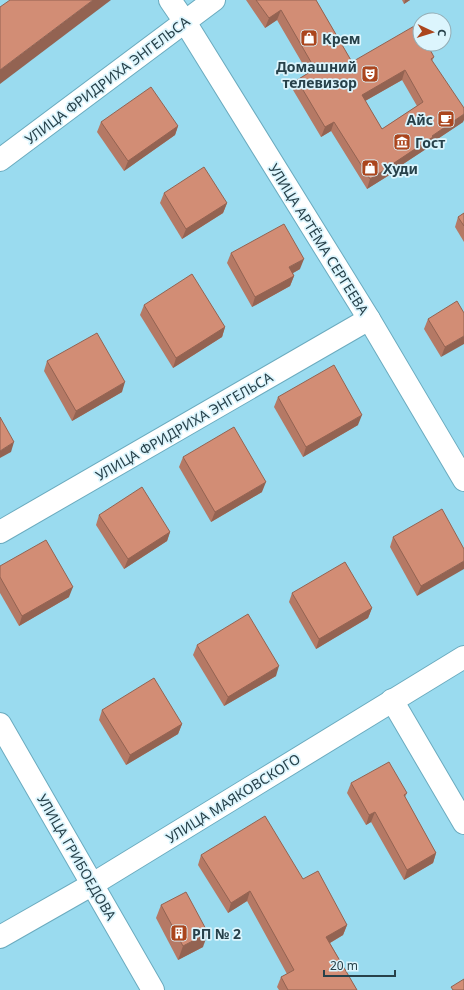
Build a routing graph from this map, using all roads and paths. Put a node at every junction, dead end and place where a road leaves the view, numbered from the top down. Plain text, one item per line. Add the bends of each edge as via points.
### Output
1 (170, 0) edge
2 (214, 0) edge
3 (185, 22) junction
4 (0, 160) edge
5 (368, 320) junction
6 (464, 480) edge
7 (0, 532) edge
8 (464, 657) edge
9 (392, 700) junction
10 (0, 724) edge
11 (464, 823) edge
12 (92, 884) junction
13 (0, 937) edge
14 (153, 990) edge

1 - 3 street, УЛИЦА АРТЁМА СЕРГЕЕВА
2 - 3 street, УЛИЦА ФРИДРИХА ЭНГЕЛЬСА
3 - 4 street, УЛИЦА ФРИДРИХА ЭНГЕЛЬСА
3 - 5 street, УЛИЦА АРТЁМА СЕРГЕЕВА
5 - 6 street, УЛИЦА АРТЁМА СЕРГЕЕВА
5 - 7 street, УЛИЦА ФРИДРИХА ЭНГЕЛЬСА
8 - 9 street, УЛИЦА МАЯКОВСКОГО
9 - 11 street
9 - 12 street, УЛИЦА МАЯКОВСКОГО
10 - 12 street, УЛИЦА ГРИБОЕДОВА
12 - 13 street, УЛИЦА МАЯКОВСКОГО
12 - 14 street, УЛИЦА ГРИБОЕДОВА

